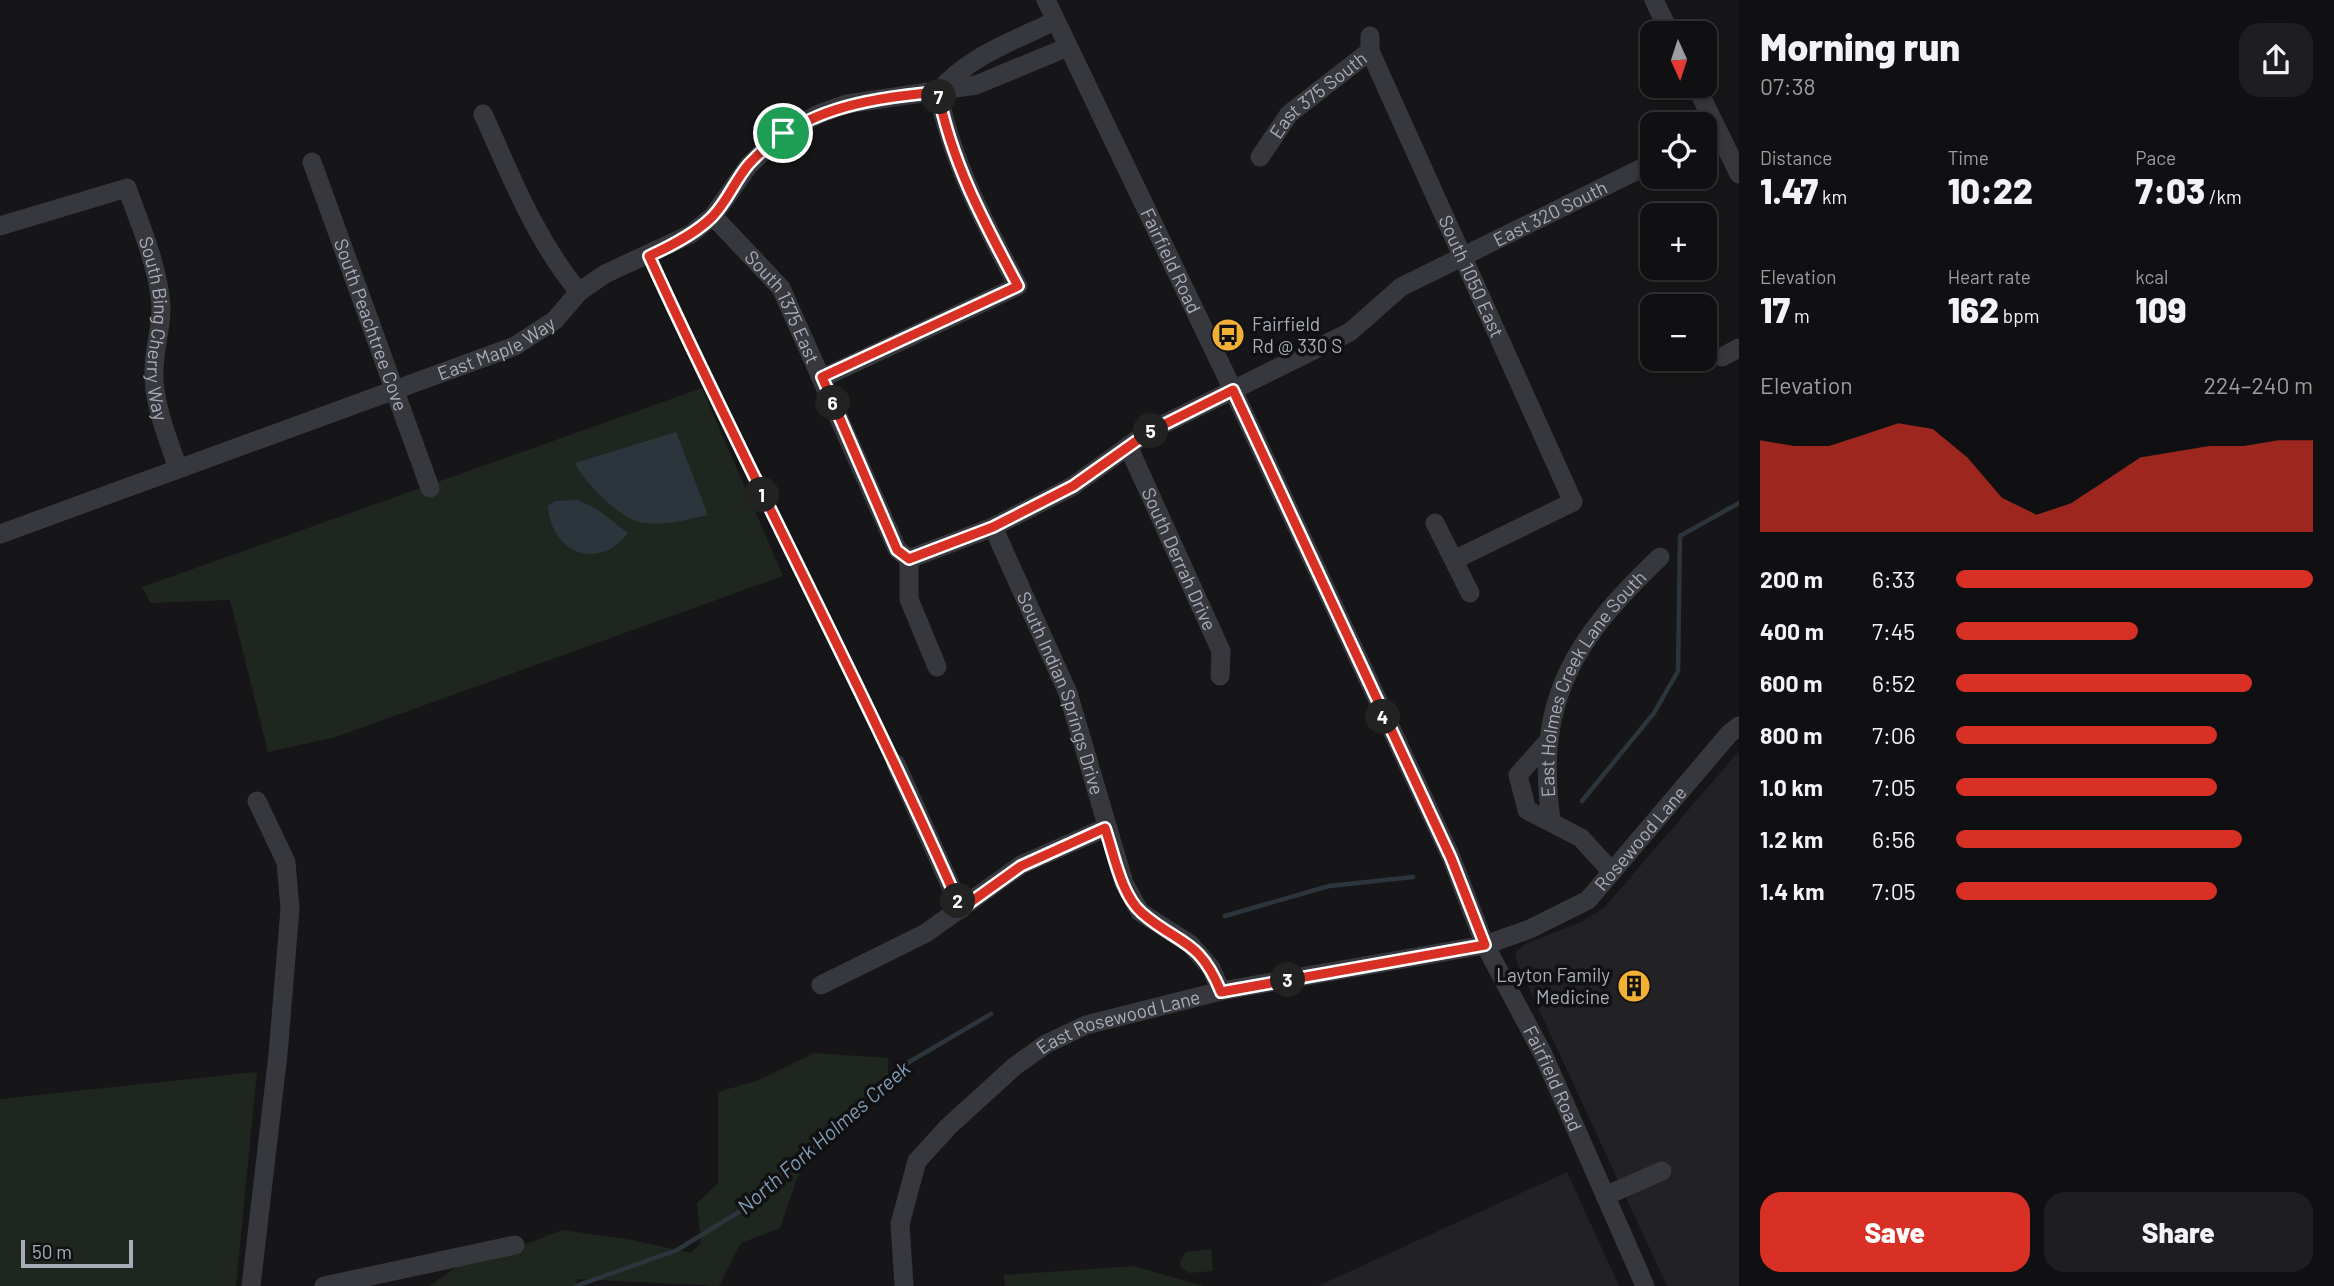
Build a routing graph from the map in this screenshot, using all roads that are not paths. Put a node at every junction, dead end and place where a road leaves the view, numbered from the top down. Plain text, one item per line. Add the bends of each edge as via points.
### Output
1 (1046, 0) edge
2 (1654, 0) edge
3 (1055, 21) junction
4 (1664, 21) edge
5 (1370, 44) joint
6 (1068, 47) junction
7 (938, 92) junction
8 (483, 114) dead end
9 (1717, 143) edge
10 (1260, 157) dead end
11 (312, 162) dead end
12 (1640, 169) edge
13 (1739, 174) edge
14 (713, 216) junction
15 (0, 226) edge
16 (1463, 256) junction
17 (579, 292) junction
18 (822, 377) junction
19 (395, 389) junction
20 (1233, 390) junction
21 (1128, 446) junction
22 (178, 469) junction
23 (430, 488) dead end
24 (1435, 523) dead end
25 (993, 527) junction
26 (0, 534) edge
27 (1660, 557) dead end
28 (909, 559) junction
29 (1454, 560) junction
30 (1470, 593) dead end
31 (937, 667) dead end
32 (1220, 676) dead end
33 (1739, 726) edge
34 (1549, 740) junction
35 (896, 764) road end
36 (257, 801) dead end
37 (1551, 820) junction
38 (1105, 828) junction
39 (1612, 872) junction
40 (961, 909) junction
41 (1485, 945) junction
42 (821, 985) dead end
43 (1221, 992) junction
44 (1662, 1171) dead end
45 (1605, 1196) junction
46 (515, 1245) dead end
47 (251, 1286) edge
48 (324, 1286) edge
49 (904, 1286) edge
50 (1645, 1286) edge

1 - 3 street, Fairfield Road
2 - 4 street
3 - 6 street, Fairfield Road
3 - 7 street via 956,71
5 - 10 street, East 375 South via 1289,114
5 - 16 street, South 1050 East
6 - 7 street, East Maple Way via 999,77
6 - 20 street, Fairfield Road
7 - 14 street, East Maple Way via 847,104 783,133 749,165
7 - 18 street via 958,164 1018,286
8 - 17 street via 532,224
9 - 13 street
11 - 19 street, South Peachtree Cove
12 - 16 street, East 320 South
14 - 17 street, East Maple Way via 691,234 605,274
14 - 18 street, South 1375 East via 780,288
15 - 22 street, South Bing Cherry Way via 127,188 156,270 161,331 153,370 158,407
16 - 20 street, East 320 South via 1401,286 1340,338
16 - 29 street, South 1050 East via 1573,502
17 - 19 street, East Maple Way via 555,320 515,346
18 - 28 street, South 1375 East via 897,550
19 - 22 street, East Maple Way
19 - 23 street, South Peachtree Cove
20 - 21 street, East 320 South
20 - 41 street, Fairfield Road via 1451,858
21 - 25 street, East 320 South via 1073,486
21 - 32 street, South Derrah Drive via 1221,650
22 - 26 street, East Maple Way
24 - 29 street
25 - 28 street, East 320 South
25 - 38 street, South Indian Springs Drive via 1068,693
27 - 34 street, East Holmes Creek Lane South via 1616,599 1590,634 1558,690
28 - 31 street via 909,599
29 - 30 street
33 - 39 street, Rosewood Lane
34 - 37 street, East Holmes Creek Lane South via 1545,776
34 - 37 street via 1518,775 1527,810
35 - 40 street
36 - 47 street via 286,862 289,909 277,1067
37 - 39 street via 1581,838
38 - 40 street via 1021,866
38 - 43 street, South Indian Springs Drive via 1124,883 1140,912 1190,944 1211,968
39 - 41 street, Rosewood Lane via 1588,900
40 - 42 street via 926,933
41 - 43 street, East Rosewood Lane
41 - 45 street, Fairfield Road via 1542,1054
43 - 49 street, East Rosewood Lane via 1086,1025 1046,1044 948,1127 917,1161 900,1224
44 - 45 street
45 - 50 street, Fairfield Road
46 - 48 street

